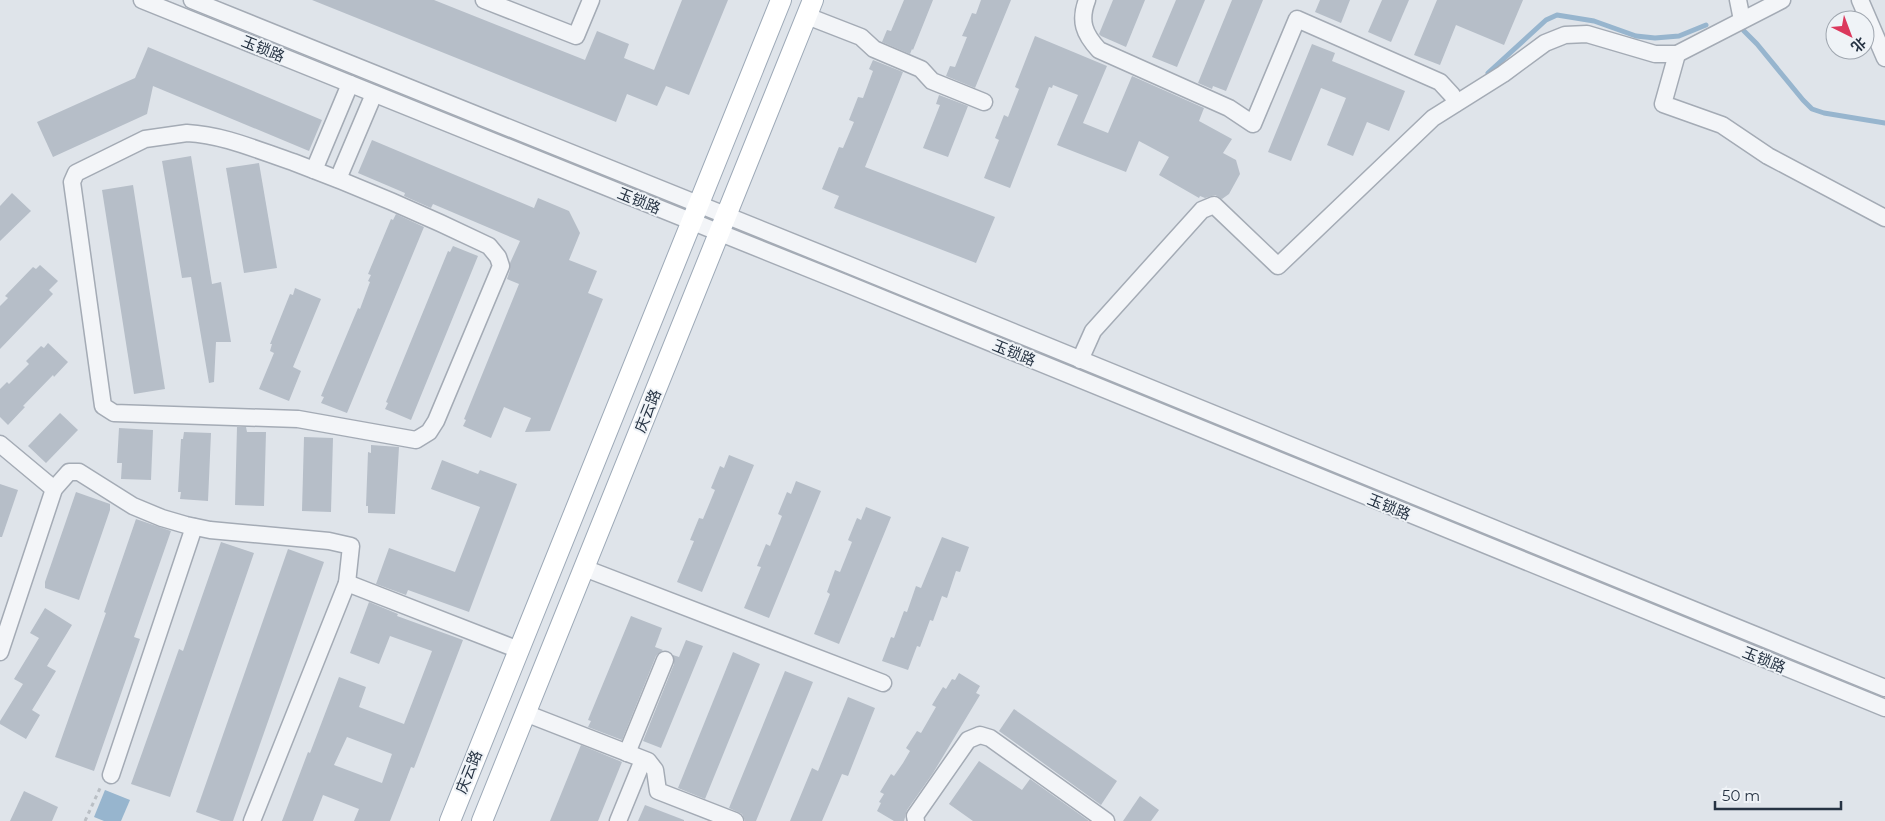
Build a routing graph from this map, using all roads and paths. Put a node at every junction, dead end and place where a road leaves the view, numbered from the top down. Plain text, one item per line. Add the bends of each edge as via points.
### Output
1 (142, 0) edge
2 (192, 0) edge
3 (484, 0) edge
4 (591, 0) edge
5 (780, 0) edge
6 (1087, 0) edge
7 (1738, 0) edge
8 (1782, 0) edge
9 (1860, 0) edge
10 (810, 8) edge
11 (1742, 20) junction
12 (1676, 54) junction
13 (1885, 58) edge
14 (350, 84) junction
15 (374, 94) junction
16 (984, 102) dead end
17 (1456, 104) junction
18 (314, 170) junction
19 (338, 179) junction
20 (695, 213) junction
21 (1885, 218) edge
22 (723, 224) junction
23 (1080, 360) junction
24 (3, 452) edge
25 (54, 489) junction
26 (194, 527) junction
27 (584, 568) junction
28 (347, 583) junction
29 (518, 650) junction
30 (0, 652) edge
31 (665, 660) dead end
32 (883, 683) dead end
33 (1885, 688) edge
34 (1885, 708) edge
35 (525, 713) junction
36 (635, 756) junction
37 (111, 775) joint
38 (85, 821) edge
39 (252, 821) edge
40 (450, 821) edge
41 (482, 821) edge
42 (618, 821) edge
43 (735, 821) edge
44 (916, 821) edge
45 (1106, 821) edge

1 - 14 street, 玉锁路
2 - 20 street, 玉锁路
3 - 4 street via 576,36
5 - 20 main road, 庆云路
6 - 17 street via 1083,22 1089,38 1099,50 1229,108 1253,124 1297,19 1440,82
7 - 11 street
8 - 11 street
9 - 13 street
10 - 16 street via 861,37 874,49 921,69 932,81
10 - 22 main road, 庆云路
11 - 12 street
12 - 17 street via 1655,54 1587,34 1565,35 1545,43
12 - 21 street via 1663,104 1722,125 1768,156
14 - 15 street, 玉锁路
14 - 18 street
15 - 19 street
15 - 20 street, 玉锁路
17 - 23 street via 1433,118 1278,266 1214,205 1202,210 1093,331
18 - 19 street
18 - 19 street via 228,139 186,133 146,139 76,173 72,182 103,406 114,413 298,419 416,440 429,432 501,266 498,257 489,246
20 - 22 street, 玉锁路
20 - 29 main road, 庆云路
22 - 23 street, 玉锁路
22 - 27 main road, 庆云路
22 - 34 street, 玉锁路
23 - 33 street, 玉锁路
24 - 25 street
25 - 26 street via 66,474 79,472 133,506
25 - 30 street
26 - 28 street via 351,546
26 - 37 street
27 - 32 street
27 - 35 main road, 庆云路
28 - 29 street
28 - 39 street
29 - 40 main road, 庆云路
31 - 36 street
35 - 36 street
35 - 41 main road, 庆云路
36 - 42 street
36 - 43 street via 648,761 655,770 658,791
37 - 38 path via 101,787
44 - 45 street via 915,816 968,740 980,735 990,738

